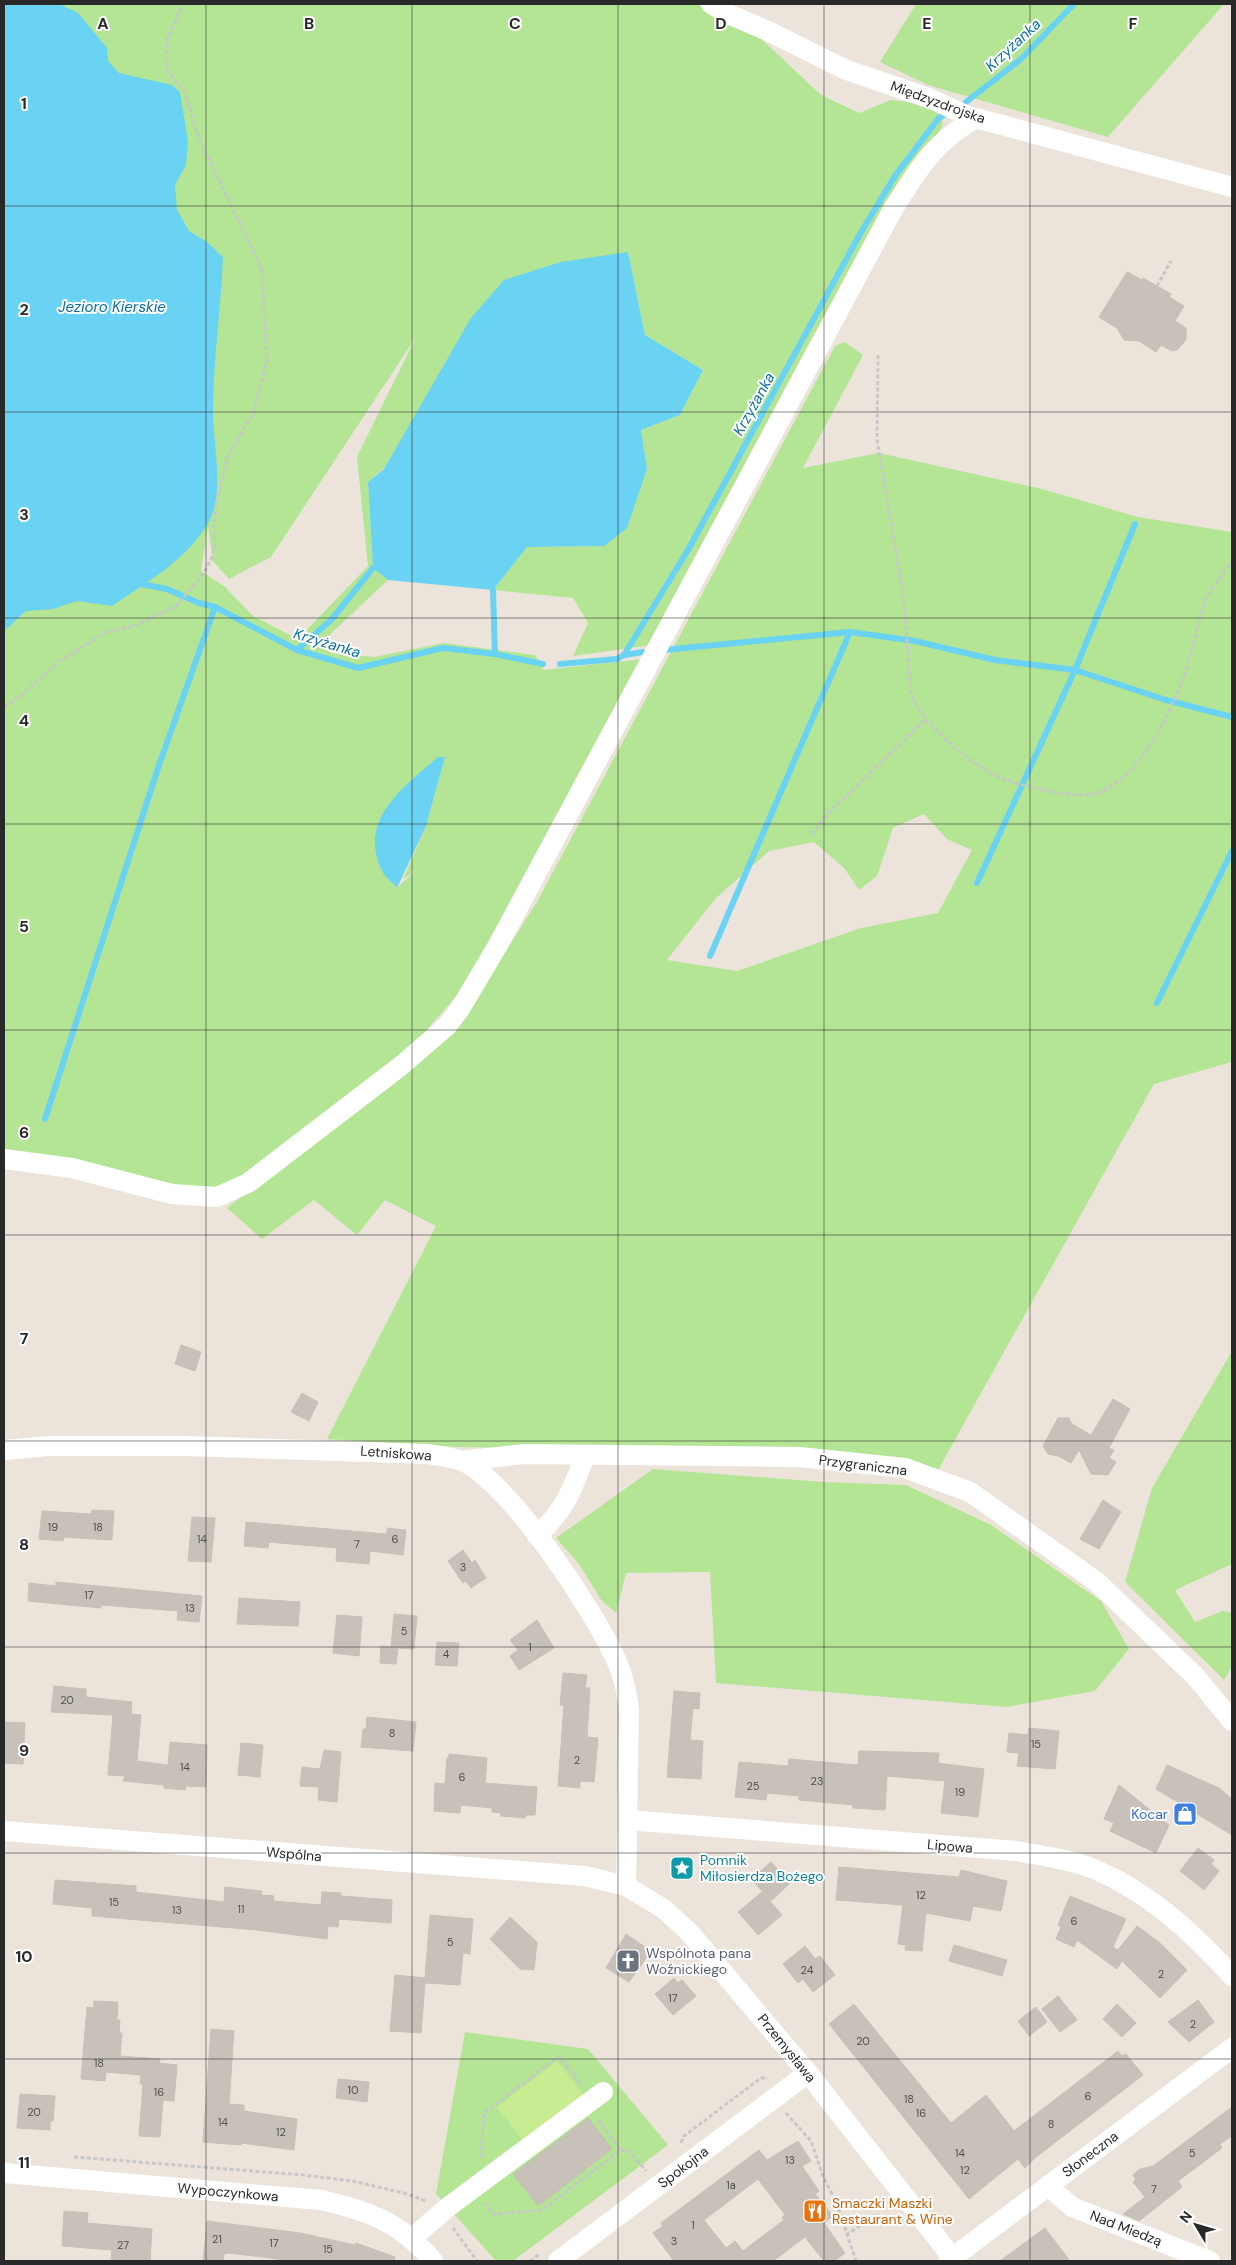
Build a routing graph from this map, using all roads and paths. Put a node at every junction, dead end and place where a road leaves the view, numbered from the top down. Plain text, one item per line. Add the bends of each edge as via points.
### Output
1 (183, 4) edge
2 (712, 4) edge
3 (976, 118) junction
4 (1232, 187) edge
5 (1171, 262) dead end
6 (1157, 286) dead end
7 (878, 355) dead end
8 (1232, 561) edge
9 (4, 707) edge
10 (926, 719) junction
11 (812, 834) dead end
12 (4, 1159) edge
13 (4, 1450) edge
14 (586, 1456) junction
15 (462, 1461) junction
16 (537, 1536) junction
17 (1232, 1721) edge
18 (628, 1820) junction
19 (4, 1831) edge
20 (585, 1876) joint
21 (626, 1886) junction
22 (1232, 1976) edge
23 (1232, 2048) edge
24 (808, 2073) junction
25 (594, 2099) junction
26 (782, 2109) dead end
27 (621, 2150) junction
28 (4, 2173) edge
29 (648, 2173) dead end
30 (1048, 2186) junction
31 (476, 2187) junction
32 (879, 2213) dead end
33 (846, 2235) junction
34 (411, 2239) junction
35 (952, 2260) edge
36 (433, 2261) edge
37 (558, 2261) edge
38 (856, 2261) edge
39 (1210, 2261) edge

1 - 9 path via 167,39 167,71 184,91 199,138 262,270 267,361 253,413 228,456 218,495 215,547 201,577 176,606 137,625 106,632 60,661
2 - 3 street, Międzyzdrojska via 844,69
3 - 4 street, Międzyzdrojska
3 - 12 street via 951,133 928,155 893,209 498,946 447,1026 402,1065 248,1183 217,1197 172,1194 72,1168
5 - 6 path
7 - 10 path via 877,440 904,600 911,692 914,703
8 - 10 path via 1206,600 1187,665 1170,706 1138,763 1116,783 1092,794 1084,794 1014,782 975,763
10 - 11 path via 844,798
13 - 15 street, Letniskowa via 49,1446 258,1447 428,1454
14 - 15 street, Przygraniczna via 524,1454
14 - 16 street via 571,1494 556,1518
14 - 17 street, Przygraniczna via 800,1457 905,1468 970,1492 1096,1582 1195,1676
15 - 16 street, Letniskowa via 494,1484
16 - 18 street, Letniskowa via 583,1600 618,1663 629,1710
18 - 21 street, Letniskowa
18 - 22 street, Lipowa via 1016,1851 1056,1858 1094,1869 1170,1914
19 - 20 street, Wspólna
20 - 21 street, Przemysława
21 - 24 street, Przemysława via 664,1909 689,1932
23 - 30 street, Słoneczna
24 - 35 street, Przemysława
24 - 37 street, Spokojna
25 - 27 path
25 - 31 street
25 - 31 path via 559,2056 484,2113
26 - 33 path via 811,2141
27 - 29 path via 630,2152
27 - 31 path via 542,2210 494,2214
28 - 34 street, Wypoczynkowa via 321,2200 364,2210 400,2229
30 - 35 street, Słoneczna
30 - 39 street, Nad Miedzą via 1072,2207
31 - 34 street
32 - 33 path
33 - 38 path
34 - 36 street, Wypoczynkowa

